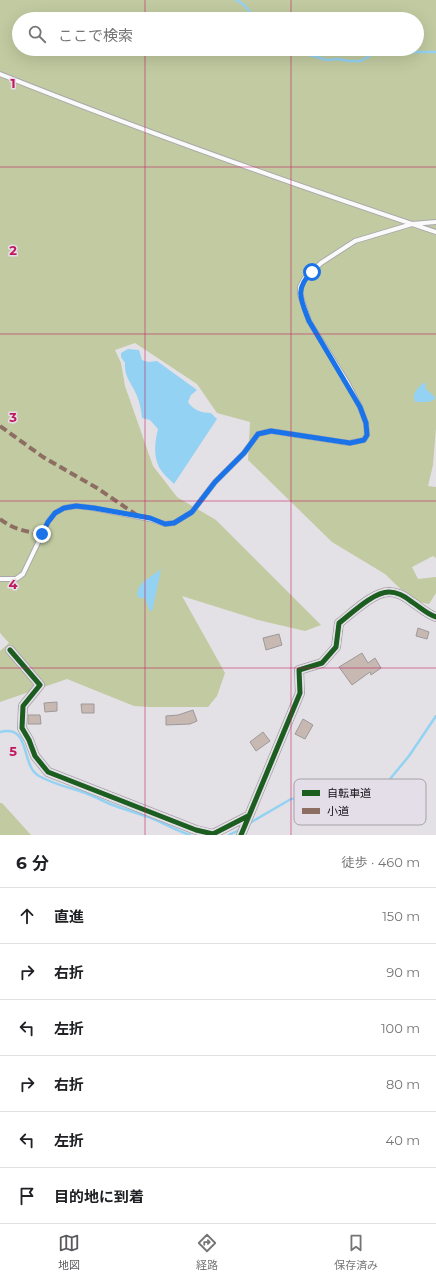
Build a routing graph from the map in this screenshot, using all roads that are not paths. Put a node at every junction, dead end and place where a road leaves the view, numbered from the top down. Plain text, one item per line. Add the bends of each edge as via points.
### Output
1 (0, 74) edge
2 (436, 222) edge
3 (412, 224) junction
4 (436, 232) edge
5 (0, 578) edge
6 (436, 617) edge
7 (10, 650) dead end
8 (248, 816) junction
9 (241, 835) edge

1 - 3 lane via 155,134
2 - 3 lane
3 - 4 lane
3 - 5 lane via 355,241 321,263 304,279 300,287 309,321 360,407 366,423 367,435 364,440 350,443 271,431 258,434 192,512 174,523 165,524 150,518 94,508 64,508 55,513 48,522 23,574 16,579
6 - 8 street via 396,593 388,592 376,596 339,623 336,647 322,663 299,670 300,693
7 - 8 street via 40,685 23,706 22,728 35,756 48,772 212,834
8 - 9 street

